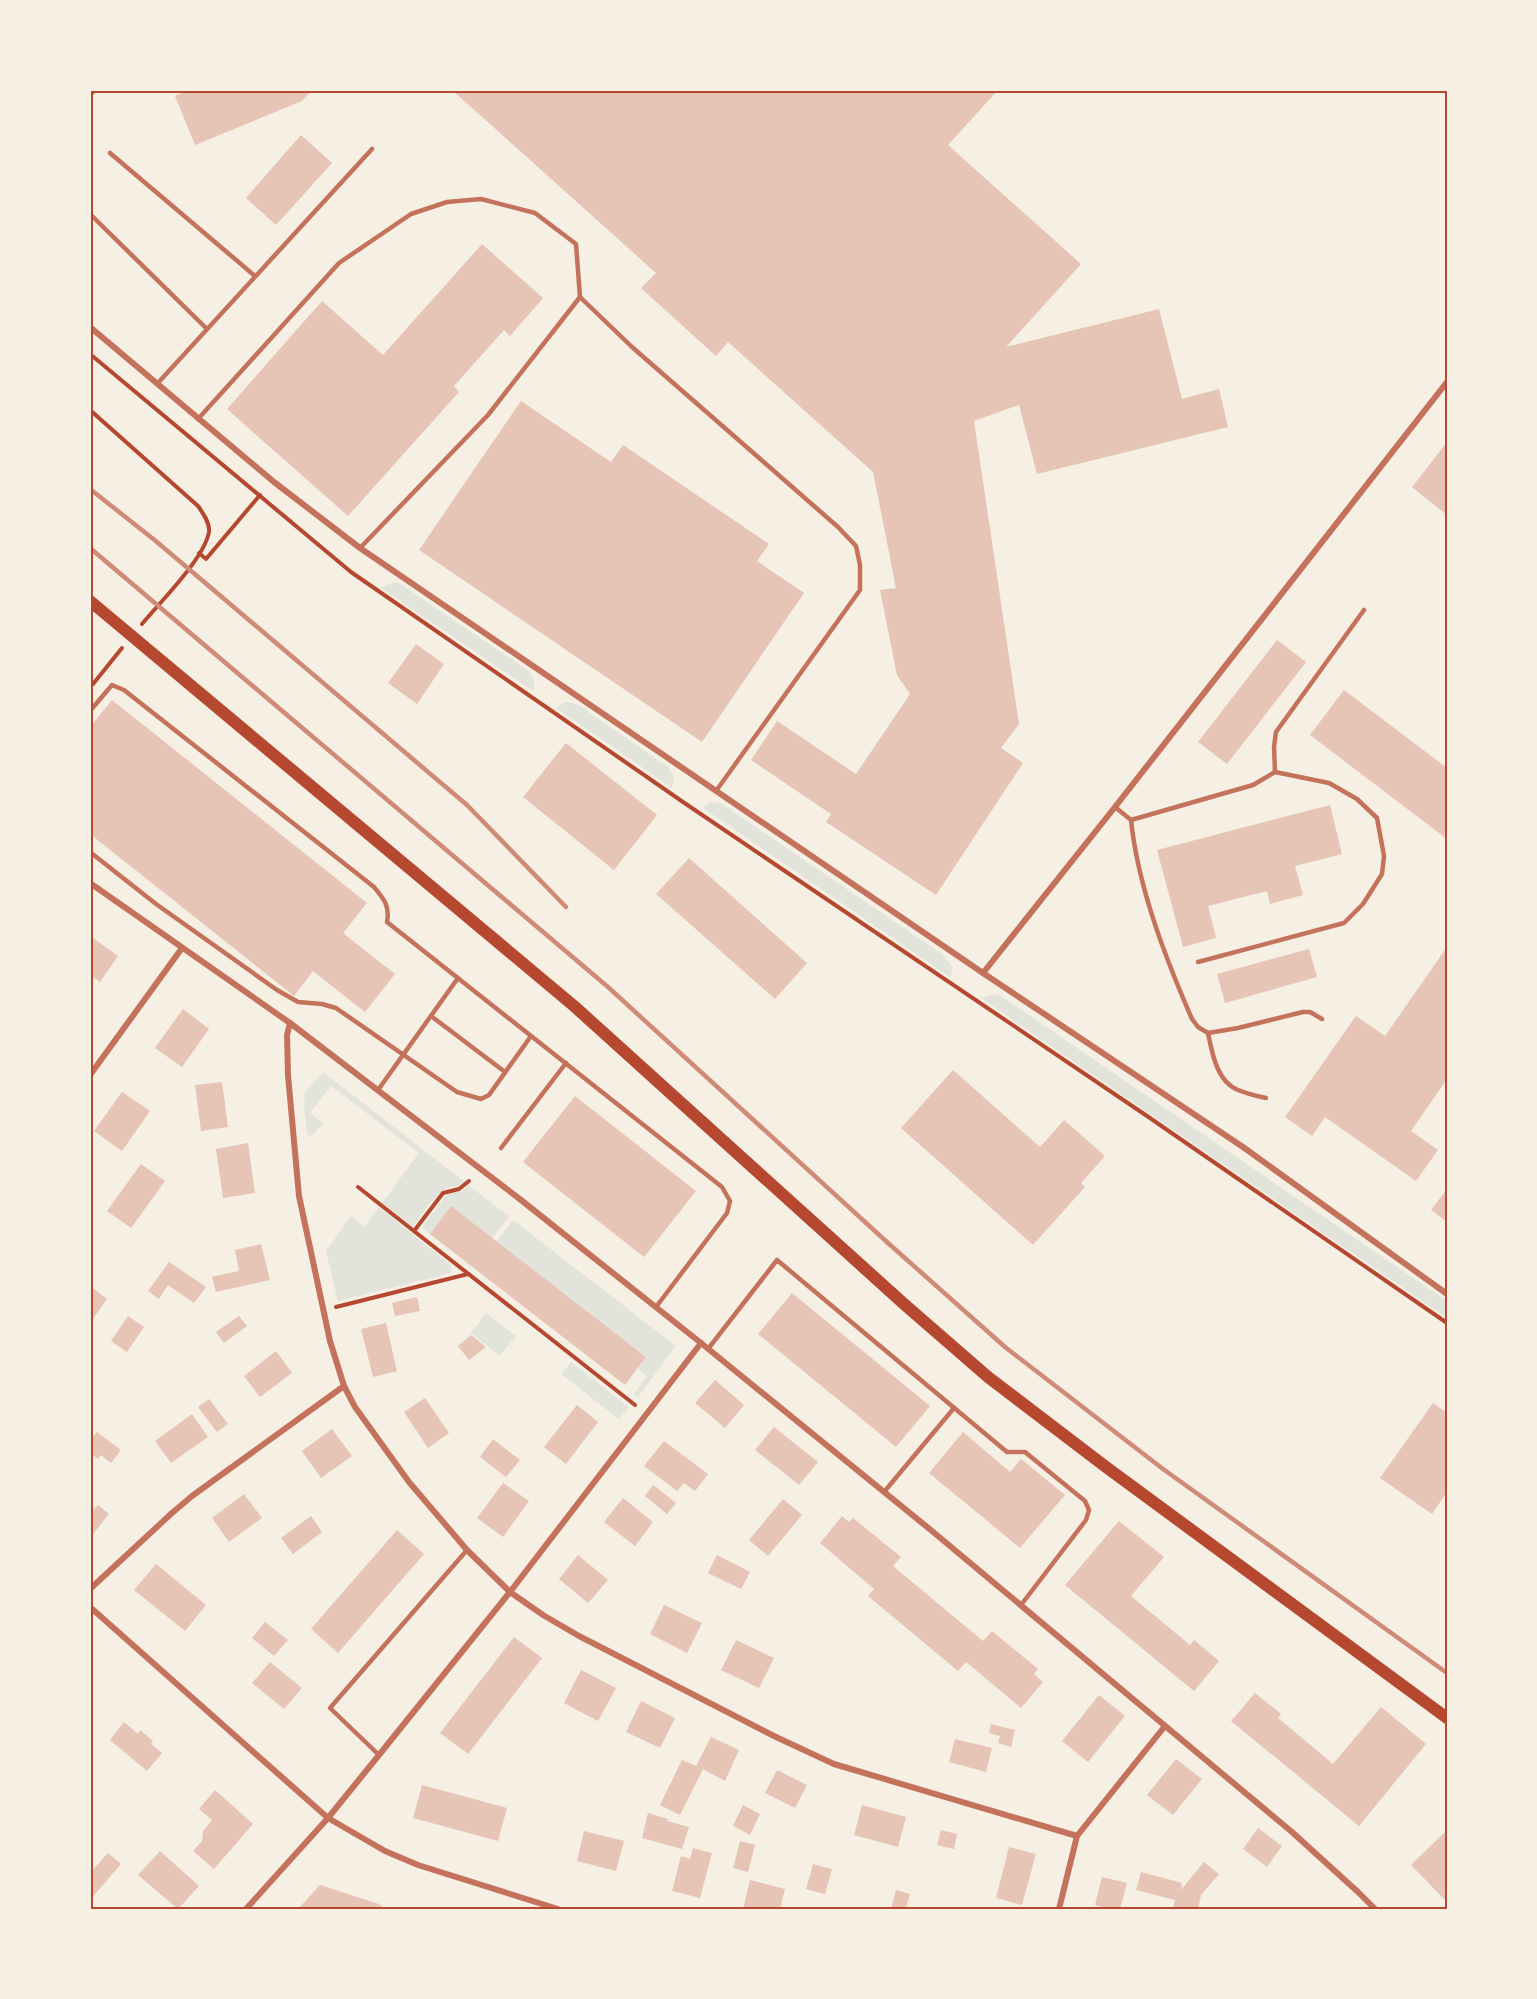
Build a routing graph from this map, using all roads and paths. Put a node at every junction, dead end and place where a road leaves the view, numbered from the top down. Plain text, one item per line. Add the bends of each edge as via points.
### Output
1 (95, 90) edge
2 (90, 95) edge
3 (372, 149) dead end
4 (110, 153) dead end
5 (90, 214) edge
6 (255, 276) junction
7 (579, 297) junction
8 (90, 327) edge
9 (207, 329) junction
10 (90, 354) edge
11 (1447, 382) edge
12 (157, 384) junction
13 (90, 410) edge
14 (198, 419) junction
15 (274, 482) junction
16 (260, 496) junction
17 (360, 548) junction
18 (199, 553) junction
19 (90, 601) edge
20 (1364, 610) dead end
21 (139, 628) dead end
22 (124, 646) dead end
23 (90, 688) edge
24 (90, 711) edge
25 (1275, 772) junction
26 (716, 791) junction
27 (1115, 807) junction
28 (1131, 820) junction
29 (90, 852) edge
30 (90, 883) edge
31 (182, 948) junction
32 (1198, 962) dead end
33 (983, 973) junction
34 (458, 978) junction
35 (431, 1016) junction
36 (1322, 1019) dead end
37 (290, 1023) junction
38 (1208, 1033) junction
39 (531, 1036) junction
40 (403, 1055) junction
41 (566, 1063) junction
42 (505, 1072) junction
43 (90, 1075) edge
44 (378, 1090) junction
45 (1266, 1098) dead end
46 (501, 1148) dead end
47 (469, 1181) dead end
48 (358, 1187) dead end
49 (414, 1231) junction
50 (469, 1274) junction
51 (1447, 1294) edge
52 (335, 1307) dead end
53 (656, 1307) junction
54 (1447, 1323) edge
55 (701, 1343) junction
56 (708, 1348) junction
57 (344, 1386) junction
58 (635, 1405) dead end
59 (954, 1408) junction
60 (884, 1492) junction
61 (467, 1550) junction
62 (90, 1590) edge
63 (510, 1592) junction
64 (1021, 1605) junction
65 (90, 1607) edge
66 (1447, 1718) edge
67 (1165, 1726) junction
68 (380, 1755) junction
69 (328, 1818) junction
70 (1077, 1836) junction
71 (246, 1909) edge
72 (558, 1909) edge
73 (1059, 1909) edge
74 (1375, 1909) edge

1 - 2 lane
3 - 6 lane
4 - 6 lane
5 - 9 lane
6 - 9 lane
7 - 14 lane via 576,244 535,213 481,199 447,202 411,214 339,263
7 - 17 lane via 488,415
7 - 26 lane via 856,546 860,590
8 - 12 street
9 - 12 lane
10 - 16 path
11 - 27 street
12 - 14 street
13 - 18 path via 198,507 209,531
14 - 15 street
15 - 16 path
15 - 17 street
16 - 18 path via 206,559
16 - 54 path via 351,572
17 - 26 street
18 - 21 path
19 - 66 main road via 574,1006 988,1377
20 - 25 lane via 1276,732
22 - 23 path
24 - 34 lane via 112,685 124,690 374,887 385,899 387,922
25 - 28 lane via 1252,785
25 - 32 lane via 1329,783 1357,799 1377,818 1384,856 1382,874 1363,904 1344,923
26 - 33 street
27 - 28 lane
27 - 33 street
28 - 38 lane via 1135,853 1166,958 1192,1019
29 - 40 lane via 277,990 298,1002 336,1008
30 - 31 street
31 - 37 street
31 - 43 street
33 - 51 street via 1243,1147
34 - 35 lane
34 - 39 lane
35 - 40 lane
35 - 42 lane
36 - 38 lane via 1303,1012
37 - 44 street
37 - 57 street via 288,1075 299,1196 330,1341
38 - 45 lane via 1223,1080 1236,1090
39 - 41 lane
39 - 42 lane
40 - 42 lane via 457,1092 481,1099 489,1095
40 - 44 lane
41 - 46 lane
41 - 53 lane via 714,1180 730,1201 727,1213
44 - 53 street
47 - 49 path via 459,1189 443,1193
48 - 49 path
49 - 50 path
50 - 52 path
50 - 58 path
53 - 55 street
55 - 56 street
55 - 63 street
56 - 59 lane via 777,1260
56 - 60 street
57 - 61 street via 409,1482
57 - 62 street via 178,1507
59 - 60 lane
59 - 64 lane via 1007,1452 1026,1452 1085,1501 1089,1510 1086,1520
60 - 64 street
61 - 63 street
61 - 68 lane via 330,1708
63 - 68 street
63 - 70 street via 579,1636 834,1764
64 - 67 street
65 - 69 street
67 - 70 street
67 - 74 street via 1292,1832
68 - 69 street
69 - 71 street
69 - 72 street via 418,1865
70 - 73 street

